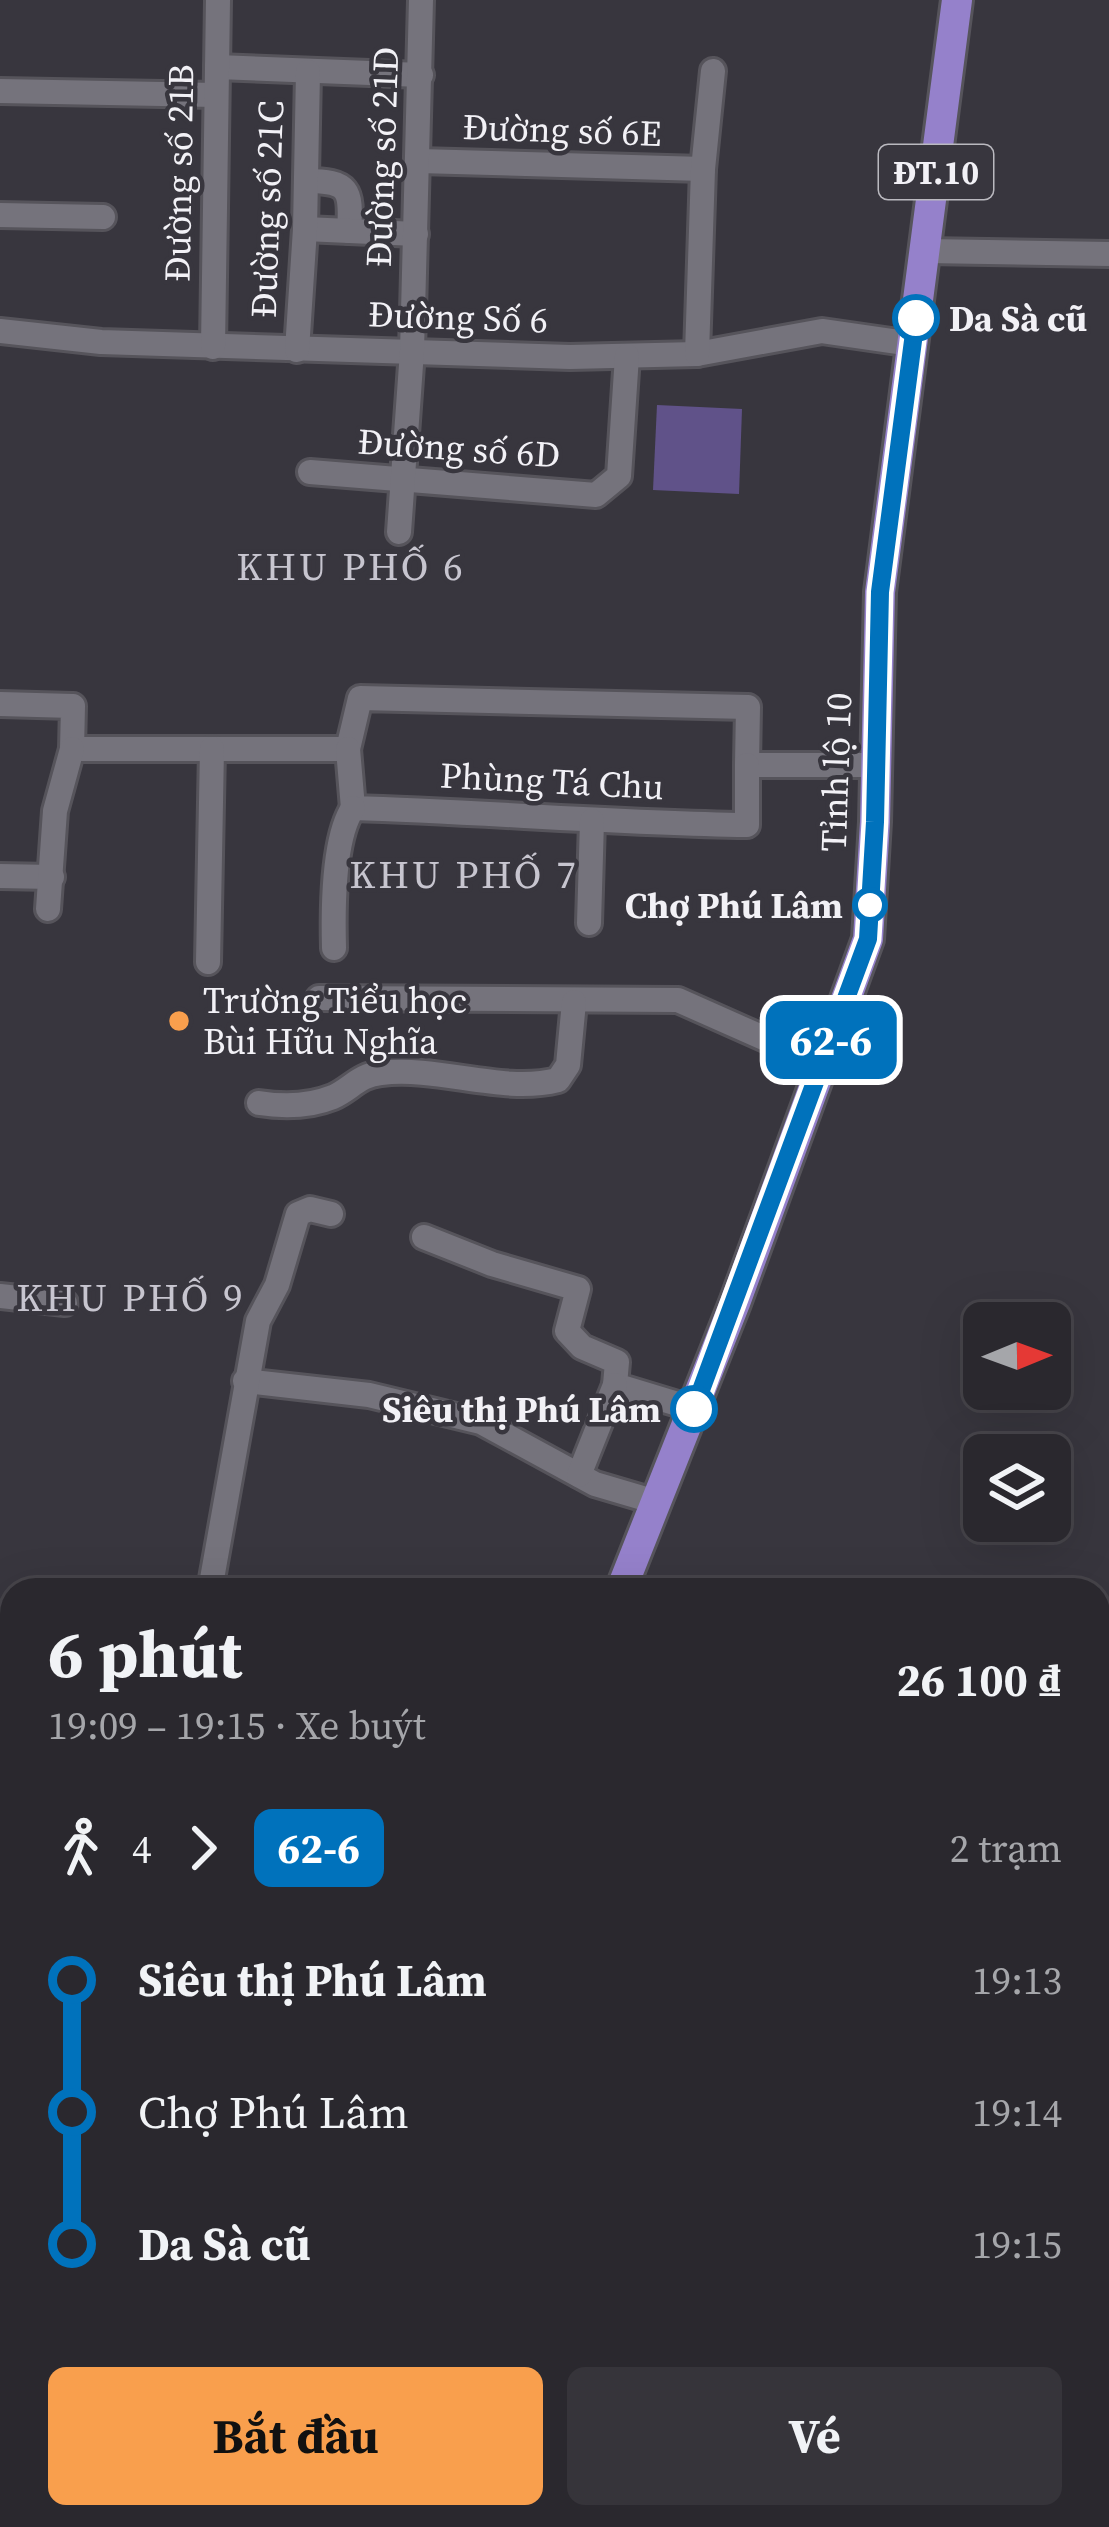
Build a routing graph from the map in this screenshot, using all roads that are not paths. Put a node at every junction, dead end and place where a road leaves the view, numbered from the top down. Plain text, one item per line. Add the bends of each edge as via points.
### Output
1 (218, 0) edge
2 (421, 0) edge
3 (957, 0) edge
4 (217, 67) junction
5 (713, 71) dead end
6 (308, 72) junction
7 (421, 75) junction
8 (0, 92) edge
9 (216, 95) junction
10 (419, 161) junction
11 (703, 169) junction
12 (307, 181) junction
13 (0, 214) edge
14 (103, 217) dead end
15 (305, 229) junction
16 (349, 231) junction
17 (416, 234) junction
18 (926, 250) junction
19 (1109, 254) edge
20 (0, 331) edge
21 (912, 344) junction
22 (213, 347) junction
23 (297, 350) junction
24 (412, 351) junction
25 (697, 354) junction
26 (627, 356) junction
27 (310, 472) dead end
28 (403, 479) junction
29 (399, 532) dead end
30 (0, 704) edge
31 (72, 749) junction
32 (212, 749) junction
33 (348, 749) junction
34 (747, 765) junction
35 (875, 765) junction
36 (353, 808) junction
37 (592, 821) junction
38 (0, 876) edge
39 (52, 877) junction
40 (48, 909) dead end
41 (589, 922) dead end
42 (334, 948) dead end
43 (208, 962) dead end
44 (319, 998) dead end
45 (574, 1002) junction
46 (822, 1064) junction
47 (259, 1103) dead end
48 (331, 1214) dead end
49 (424, 1237) dead end
50 (0, 1296) edge
51 (65, 1303) dead end
52 (245, 1381) junction
53 (615, 1385) junction
54 (694, 1409) junction
55 (579, 1475) junction
56 (656, 1502) junction
57 (213, 1578) edge
58 (626, 1578) edge

1 - 4 street, Đường số 21B
2 - 7 street, Đường số 21D
3 - 18 main road, ĐT.10
4 - 6 street
4 - 9 street, Đường số 21B
5 - 11 street
6 - 7 street
6 - 12 street, Đường số 21C
7 - 10 street, Đường số 21D
8 - 9 street
9 - 22 street, Đường số 21B
10 - 11 street, Đường số 6E
10 - 17 street, Đường số 21D
11 - 25 street
12 - 15 street, Đường số 21C
12 - 16 street via 344,188
13 - 14 street
15 - 16 street
15 - 23 street, Đường số 21C
16 - 17 street
17 - 24 street, Đường số 21D
18 - 19 street
18 - 21 main road, ĐT.10
20 - 22 street, Đường Số 6
21 - 25 street, Đường Số 6 via 822,331
21 - 35 main road, Tỉnh lộ 10 / ĐT.10 via 880,592
22 - 23 street, Đường Số 6
23 - 24 street, Đường Số 6
24 - 26 street, Đường Số 6
24 - 28 street, Đường số 21D
25 - 26 street, Đường Số 6
26 - 28 street, Đường số 6D via 619,476 596,494
27 - 28 street, Đường số 6D
28 - 29 street, Đường số 21D
30 - 31 street via 74,706
31 - 32 street
31 - 39 street via 55,811
32 - 33 street
32 - 43 street
33 - 34 street, Phùng Tá Chu via 360,698 630,702 748,707
33 - 36 street, Phùng Tá Chu
34 - 35 street
34 - 37 street, Phùng Tá Chu via 747,825
35 - 46 main road, Tỉnh lộ 10 / ĐT.10 via 868,939
36 - 37 street, Phùng Tá Chu
36 - 42 street via 342,824
37 - 41 street
38 - 39 street
39 - 40 street
44 - 45 street
45 - 46 street via 678,1000
45 - 47 street via 568,1065 558,1080 534,1086 383,1072 290,1108
46 - 54 main road, Tỉnh lộ 10 / ĐT.10
48 - 52 street via 298,1214
49 - 53 street via 578,1289 567,1331 616,1362
50 - 51 street
52 - 55 street via 369,1395 481,1422
52 - 57 street
53 - 54 street
53 - 55 street
54 - 56 main road, Tỉnh lộ 10 / ĐT.10
55 - 56 street
56 - 58 main road, Tỉnh lộ 10 / ĐT.10

